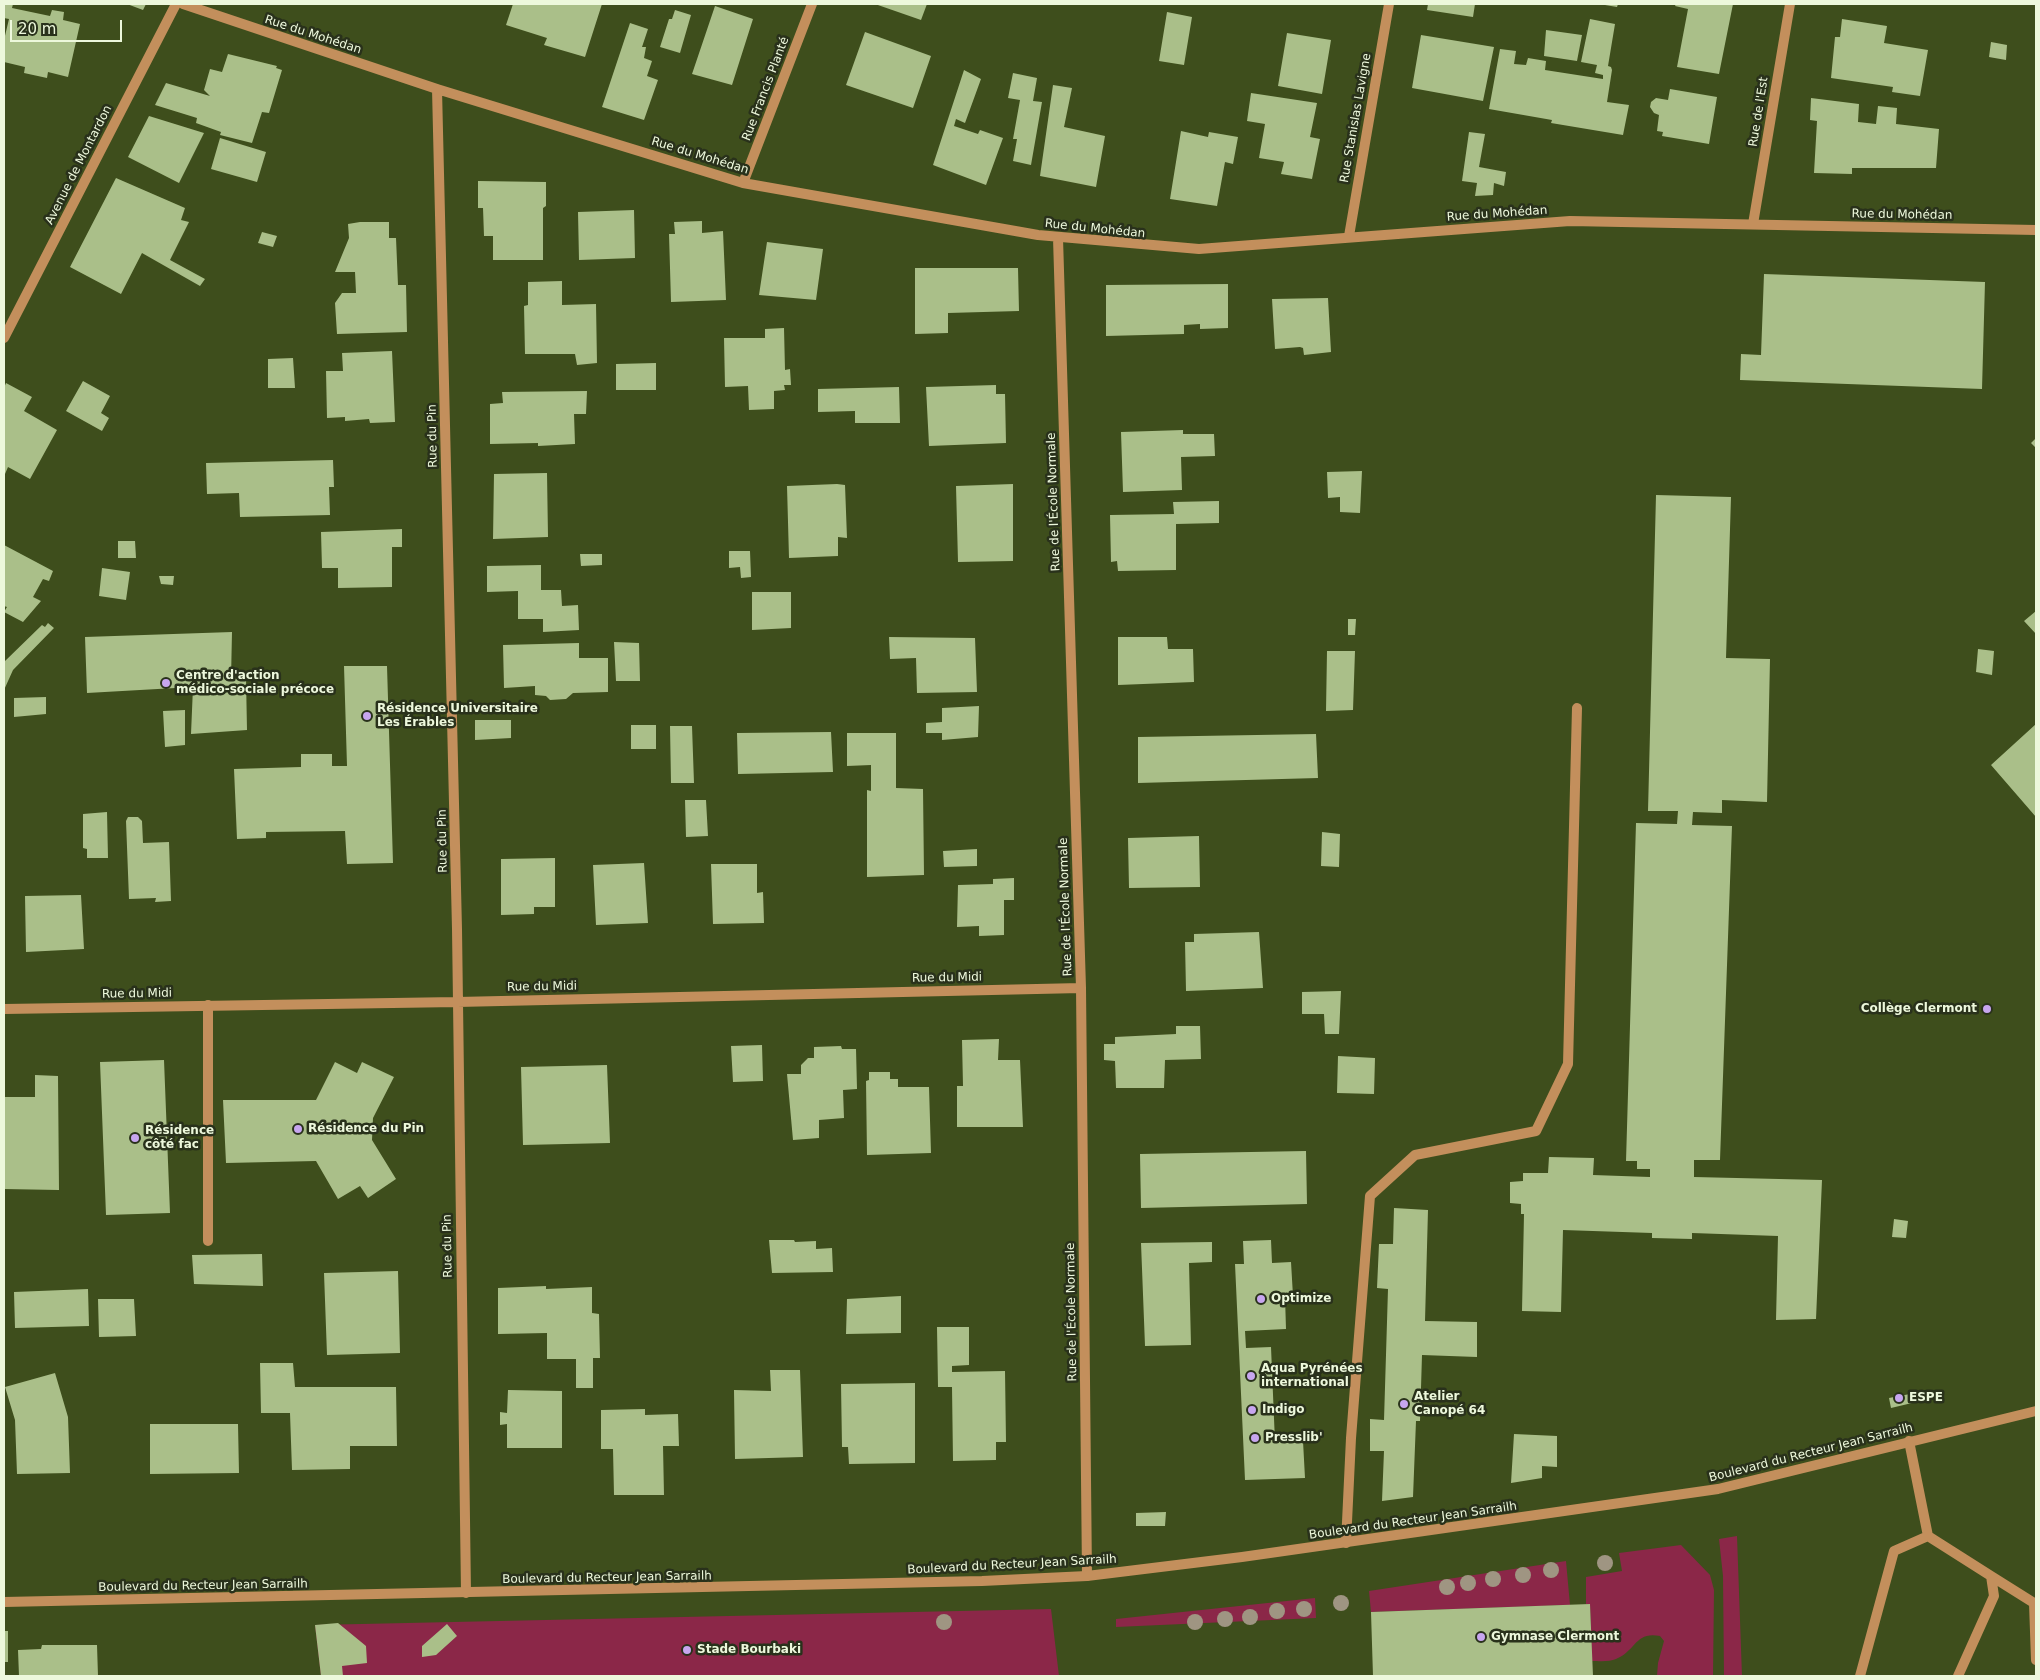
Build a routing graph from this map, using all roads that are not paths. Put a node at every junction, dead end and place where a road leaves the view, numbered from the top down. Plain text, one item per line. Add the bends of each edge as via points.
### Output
1 (176, 4) edge
2 (182, 4) edge
3 (812, 4) edge
4 (1389, 4) edge
5 (1790, 4) edge
6 (437, 88) junction
7 (743, 183) junction
8 (1753, 224) junction
9 (2036, 230) edge
10 (1349, 236) junction
11 (1058, 238) junction
12 (4, 338) edge
13 (1577, 708) dead end
14 (1081, 988) junction
15 (457, 1002) junction
16 (208, 1005) junction
17 (4, 1009) edge
18 (208, 1241) dead end
19 (2036, 1411) edge
20 (1909, 1442) junction
21 (1928, 1536) junction
22 (1346, 1543) junction
23 (1087, 1576) junction
24 (1991, 1576) junction
25 (466, 1593) junction
26 (4, 1602) edge
27 (2036, 1660) edge
28 (1860, 1676) edge
29 (1958, 1676) edge

1 - 12 street, Avenue de Montardon
2 - 6 street, Rue du Mohédan
3 - 7 street, Rue Francis Planté
4 - 10 street, Rue Stanislas Lavigne
5 - 8 street, Rue de l'Est
6 - 7 street, Rue du Mohédan
6 - 15 street, Rue du Pin
7 - 11 street, Rue du Mohédan
8 - 9 street, Rue du Mohédan
8 - 10 street, Rue du Mohédan via 1570,221
10 - 11 street, Rue du Mohédan via 1199,249
11 - 14 street, Rue de l'École Normale
13 - 22 street via 1568,1064 1536,1131 1415,1155 1370,1196
14 - 15 street, Rue du Midi
14 - 23 street, Rue de l'École Normale
15 - 16 street, Rue du Midi
15 - 25 street, Rue du Pin
16 - 17 street, Rue du Midi
16 - 18 street
19 - 20 street, Boulevard du Recteur Jean Sarrailh
20 - 21 street
20 - 22 street, Boulevard du Recteur Jean Sarrailh via 1718,1489
21 - 24 street
21 - 28 street via 1894,1551
22 - 23 street, Boulevard du Recteur Jean Sarrailh
23 - 25 street, Boulevard du Recteur Jean Sarrailh via 982,1582
24 - 27 street via 2034,1603
24 - 29 street via 1994,1596
25 - 26 street, Boulevard du Recteur Jean Sarrailh

